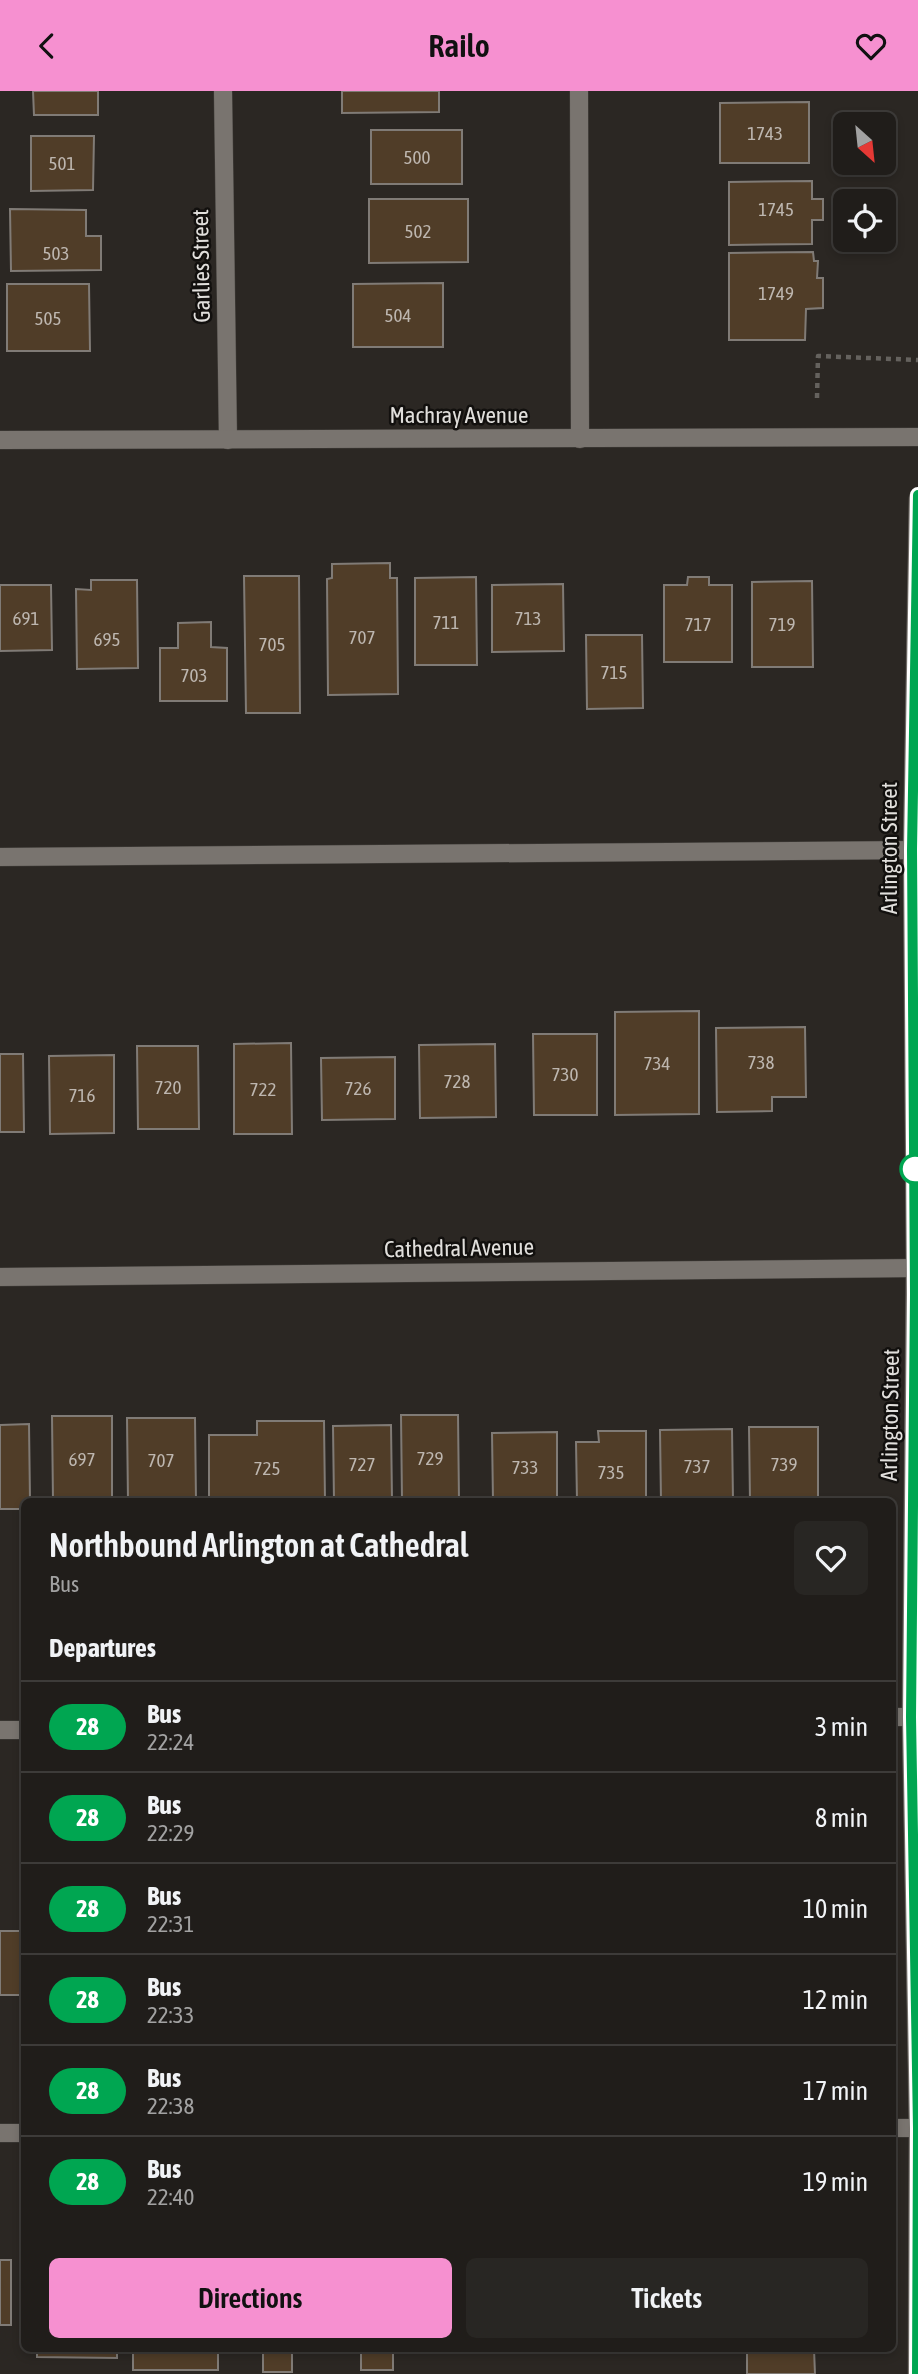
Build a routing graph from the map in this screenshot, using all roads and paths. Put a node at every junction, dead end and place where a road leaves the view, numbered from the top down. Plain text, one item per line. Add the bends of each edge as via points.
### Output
1 (223, 91) edge
2 (579, 91) edge
3 (918, 360) edge
4 (816, 437) junction
5 (918, 437) edge
6 (580, 439) junction
7 (0, 440) edge
8 (228, 440) junction
9 (918, 498) edge
10 (915, 850) edge
11 (0, 857) edge
12 (917, 1268) edge
13 (0, 1277) edge
14 (896, 1717) edge
15 (915, 1717) edge
16 (0, 1730) edge
17 (21, 1730) edge
18 (896, 2128) edge
19 (918, 2128) edge
20 (0, 2133) edge
21 (21, 2133) edge
22 (917, 2374) edge

1 - 8 street, Garlies Street
2 - 6 street
3 - 4 path via 818,356
4 - 5 street, Machray Avenue
4 - 6 street, Machray Avenue
6 - 8 street, Machray Avenue
7 - 8 street, Machray Avenue
9 - 10 street, Arlington Street
10 - 11 street
10 - 12 street, Arlington Street
12 - 13 street, Cathedral Avenue
12 - 15 street, Arlington Street
14 - 15 street
15 - 19 street, Arlington Street
16 - 17 street
18 - 19 street
19 - 22 street, Arlington Street
20 - 21 street

